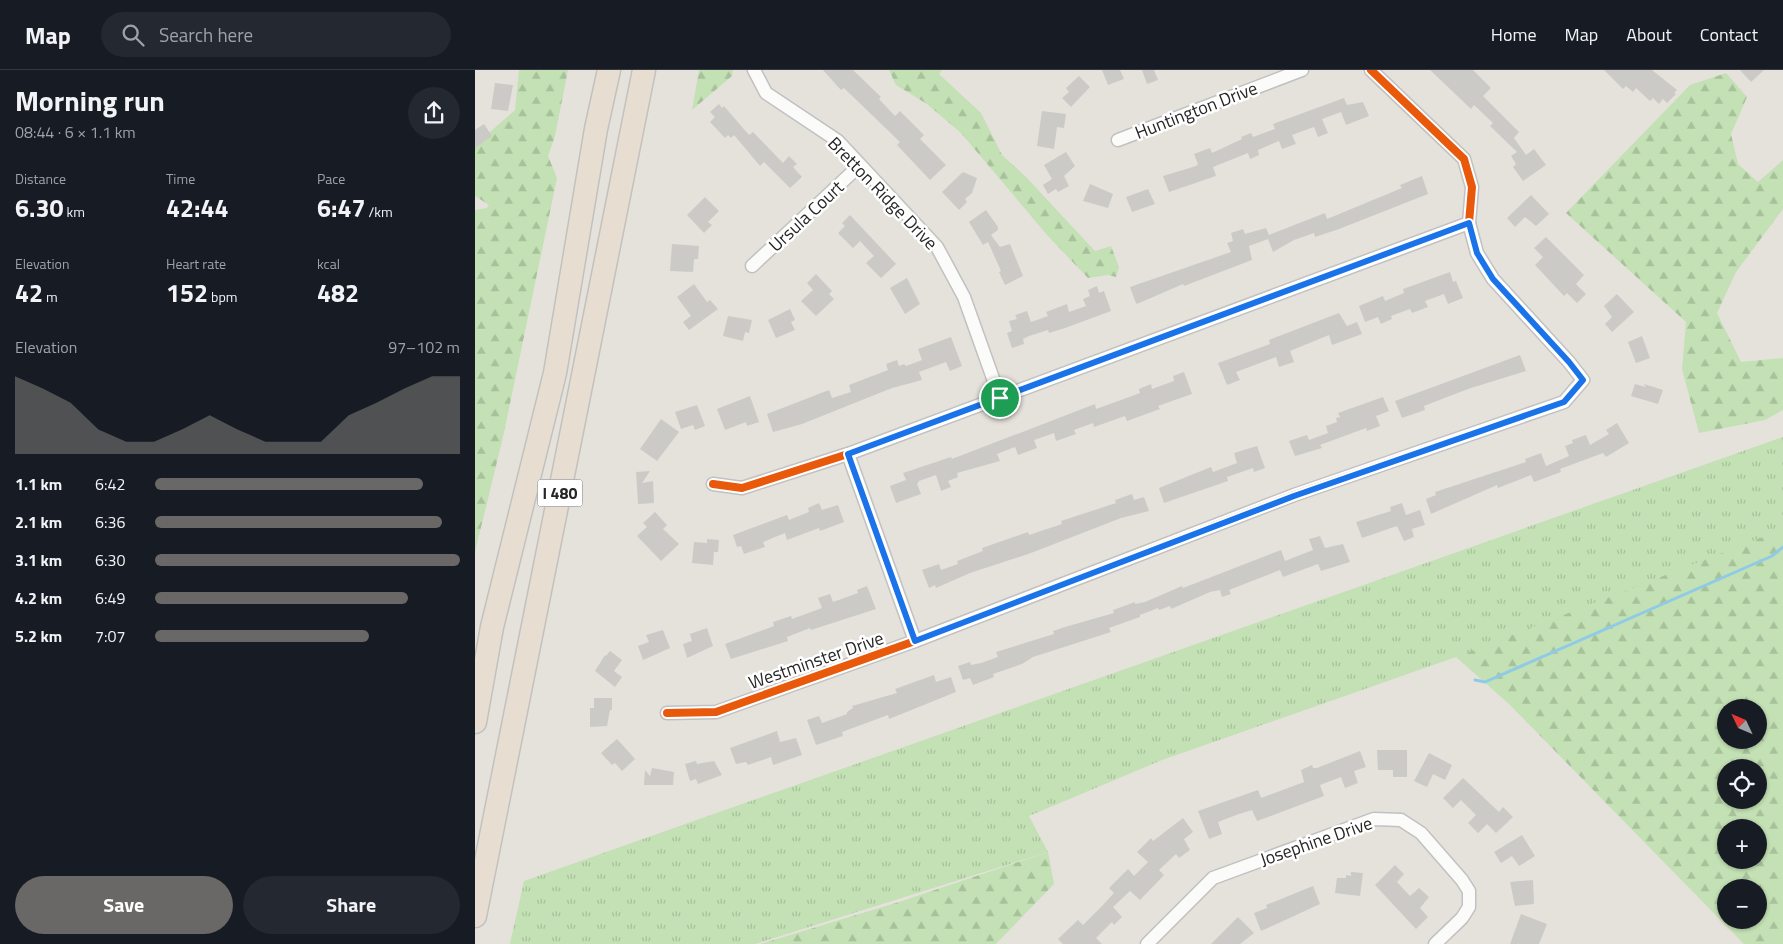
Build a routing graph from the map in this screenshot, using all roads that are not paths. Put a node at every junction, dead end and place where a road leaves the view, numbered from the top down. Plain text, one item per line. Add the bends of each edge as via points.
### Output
1 (609, 70) edge
2 (644, 70) edge
3 (754, 70) edge
4 (1302, 70) edge
5 (1371, 70) edge
6 (1118, 140) dead end
7 (859, 166) junction
8 (1469, 223) junction
9 (752, 266) dead end
10 (1000, 398) junction
11 (848, 454) junction
12 (713, 484) dead end
13 (915, 641) junction
14 (667, 713) dead end
15 (475, 722) edge
16 (475, 916) edge
17 (1147, 944) edge
18 (1435, 944) edge

1 - 15 highway, I 480 via 555,373 492,626
2 - 16 highway, I 480
3 - 7 street, Bretton Ridge Drive via 766,93 838,141
4 - 6 street, Huntington Drive
5 - 8 street via 1464,159 1472,187
7 - 9 street, Ursula Court
7 - 10 street, Bretton Ridge Drive via 937,247 964,297
8 - 10 street
8 - 13 street, Westminster Drive via 1477,253 1493,279 1583,380 1564,402 1294,496
10 - 11 street
11 - 12 street via 742,488
11 - 13 street
13 - 14 street, Westminster Drive via 716,712
17 - 18 street, Josephine Drive via 1213,878 1374,819 1401,820 1421,833 1469,891 1469,907

